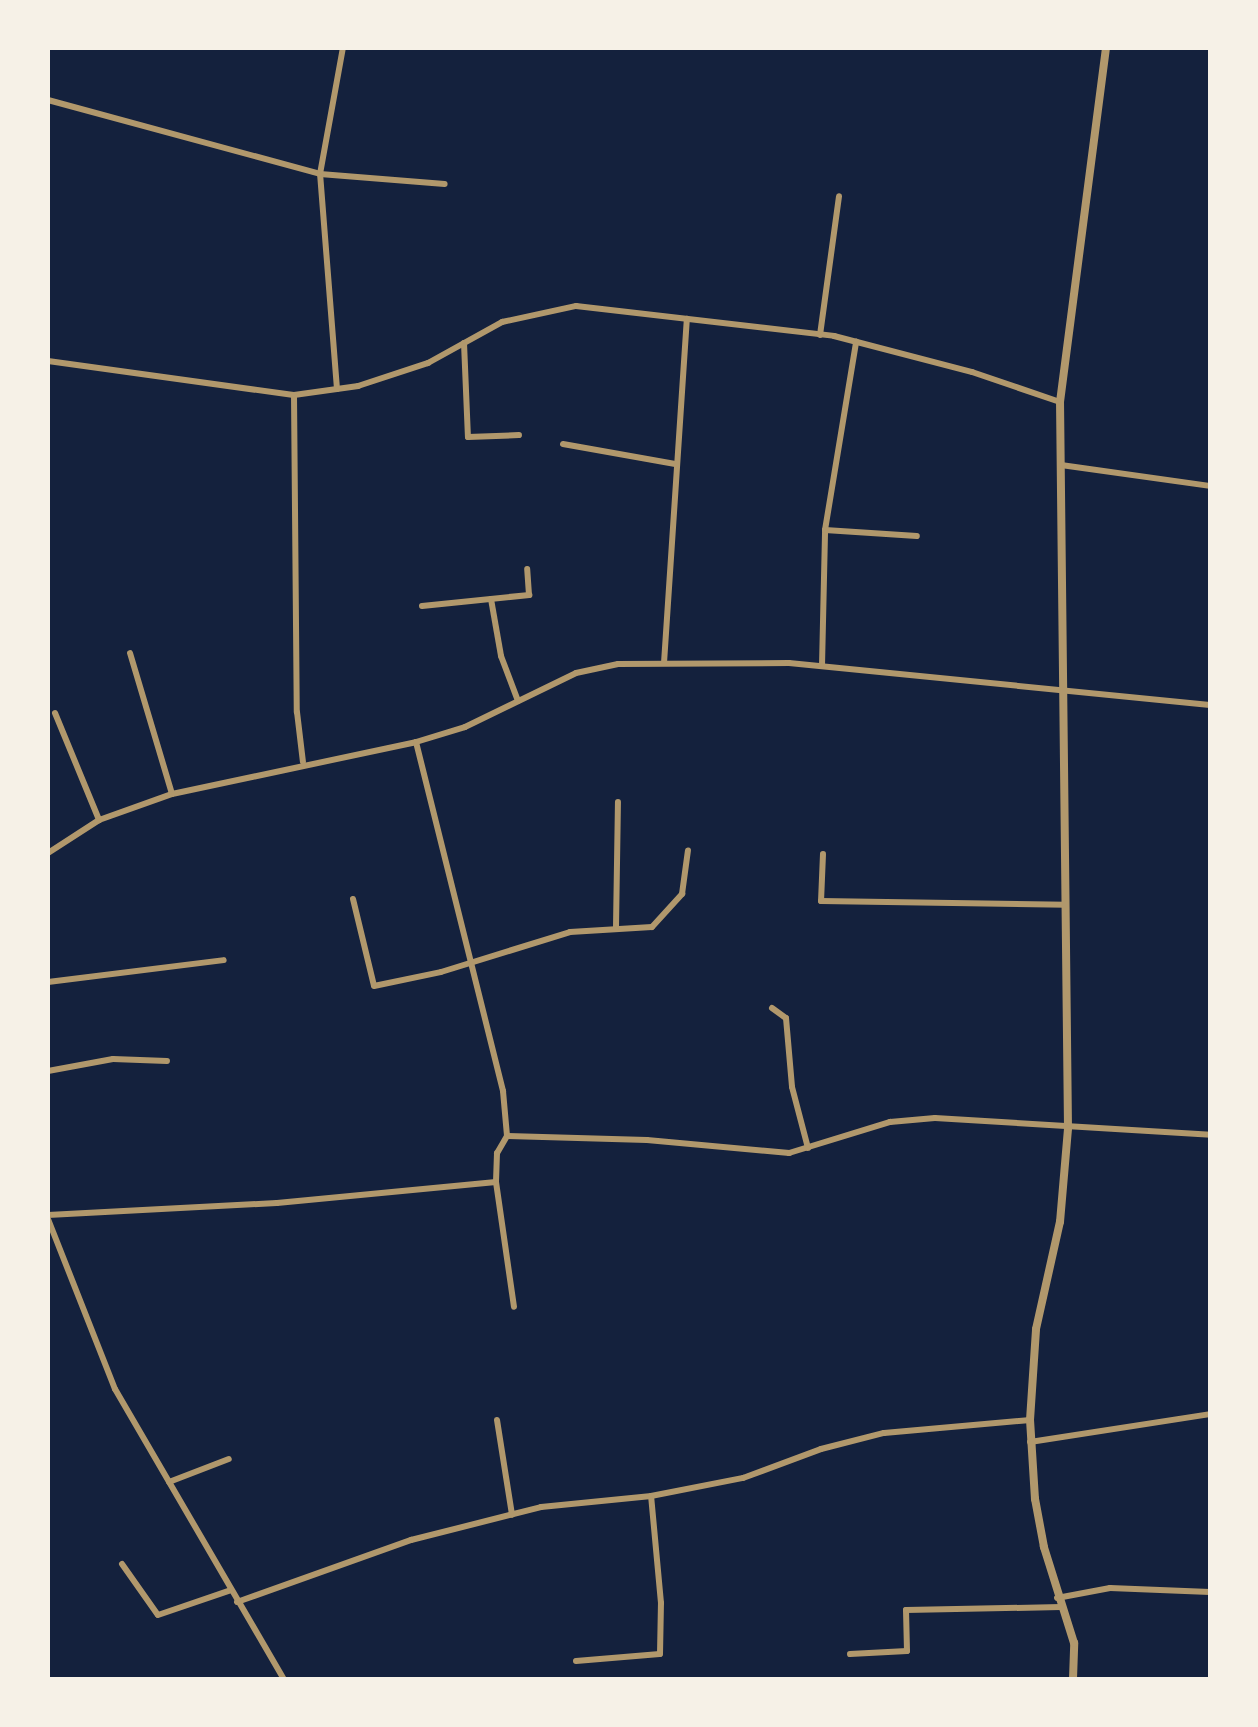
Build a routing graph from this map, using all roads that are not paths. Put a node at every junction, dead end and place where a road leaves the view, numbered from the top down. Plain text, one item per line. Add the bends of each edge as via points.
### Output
1 (343, 48) edge
2 (1106, 48) edge
3 (48, 100) edge
4 (320, 174) junction
5 (445, 184) dead end
6 (839, 196) dead end
7 (687, 319) junction
8 (820, 335) junction
9 (856, 342) junction
10 (464, 343) junction
11 (48, 361) edge
12 (337, 389) junction
13 (294, 395) junction
14 (1060, 402) junction
15 (519, 435) dead end
16 (563, 444) dead end
17 (675, 464) junction
18 (1061, 465) junction
19 (1210, 486) edge
20 (825, 530) junction
21 (917, 536) dead end
22 (527, 569) dead end
23 (491, 599) junction
24 (422, 606) dead end
25 (130, 653) dead end
26 (664, 663) junction
27 (822, 666) junction
28 (1063, 690) junction
29 (518, 701) junction
30 (1210, 705) edge
31 (55, 713) dead end
32 (416, 742) junction
33 (303, 762) junction
34 (172, 794) junction
35 (618, 802) dead end
36 (99, 820) junction
37 (688, 850) dead end
38 (48, 853) edge
39 (823, 854) dead end
40 (353, 899) dead end
41 (1066, 905) junction
42 (616, 927) junction
43 (224, 960) dead end
44 (473, 961) junction
45 (48, 982) edge
46 (772, 1008) dead end
47 (167, 1061) dead end
48 (48, 1071) edge
49 (1068, 1128) junction
50 (1210, 1135) edge
51 (507, 1136) junction
52 (808, 1148) junction
53 (496, 1182) junction
54 (48, 1217) edge
55 (514, 1307) dead end
56 (1210, 1414) edge
57 (497, 1420) dead end
58 (1030, 1420) junction
59 (1030, 1442) junction
60 (229, 1459) dead end
61 (169, 1482) junction
62 (651, 1496) junction
63 (512, 1515) junction
64 (122, 1564) dead end
65 (231, 1590) junction
66 (1210, 1592) edge
67 (237, 1602) junction
68 (1059, 1602) junction
69 (850, 1654) dead end
70 (576, 1661) dead end
71 (284, 1679) edge
72 (1073, 1679) edge

1 - 4 lane
2 - 14 street
3 - 4 lane
4 - 5 lane
4 - 12 lane
6 - 8 lane
7 - 8 lane
7 - 10 lane via 576,306 502,322
7 - 17 lane
8 - 9 lane
9 - 14 lane
9 - 20 lane
10 - 12 lane via 428,363
10 - 15 lane via 468,437
11 - 13 lane
12 - 13 lane
13 - 33 lane via 297,712
14 - 18 street
16 - 17 lane
17 - 26 lane
18 - 19 lane
18 - 28 street
20 - 21 lane
20 - 27 lane
22 - 23 lane via 529,595
23 - 24 lane
23 - 29 lane via 501,656
25 - 34 lane
26 - 27 lane
26 - 29 lane via 576,673
27 - 28 lane
28 - 30 lane
28 - 41 street
29 - 32 lane
31 - 36 lane
32 - 33 lane
32 - 44 lane
33 - 34 lane
34 - 36 lane
35 - 42 lane
36 - 38 lane
37 - 42 lane via 682,894 668,914 652,927
39 - 41 lane via 821,901
40 - 44 lane via 374,986
41 - 49 street
42 - 44 lane via 570,932
43 - 45 lane
44 - 51 lane via 503,1091
46 - 52 lane via 786,1018 792,1087
47 - 48 lane via 113,1059
49 - 50 lane
49 - 52 lane via 935,1118 890,1122
49 - 58 street via 1060,1222 1036,1329
51 - 52 lane via 647,1140 789,1153
51 - 53 lane via 497,1153
53 - 54 lane
53 - 55 lane
54 - 61 lane via 115,1389
56 - 59 lane
57 - 63 lane
58 - 59 street
58 - 62 lane via 884,1433 743,1478
59 - 68 street via 1035,1499
60 - 61 lane
61 - 65 lane
62 - 63 lane
62 - 70 lane via 660,1654
63 - 67 lane via 411,1540
64 - 65 lane via 158,1615
65 - 67 lane
66 - 68 lane via 1110,1588
67 - 71 lane
68 - 69 lane via 906,1610 907,1651
68 - 72 street via 1074,1643

